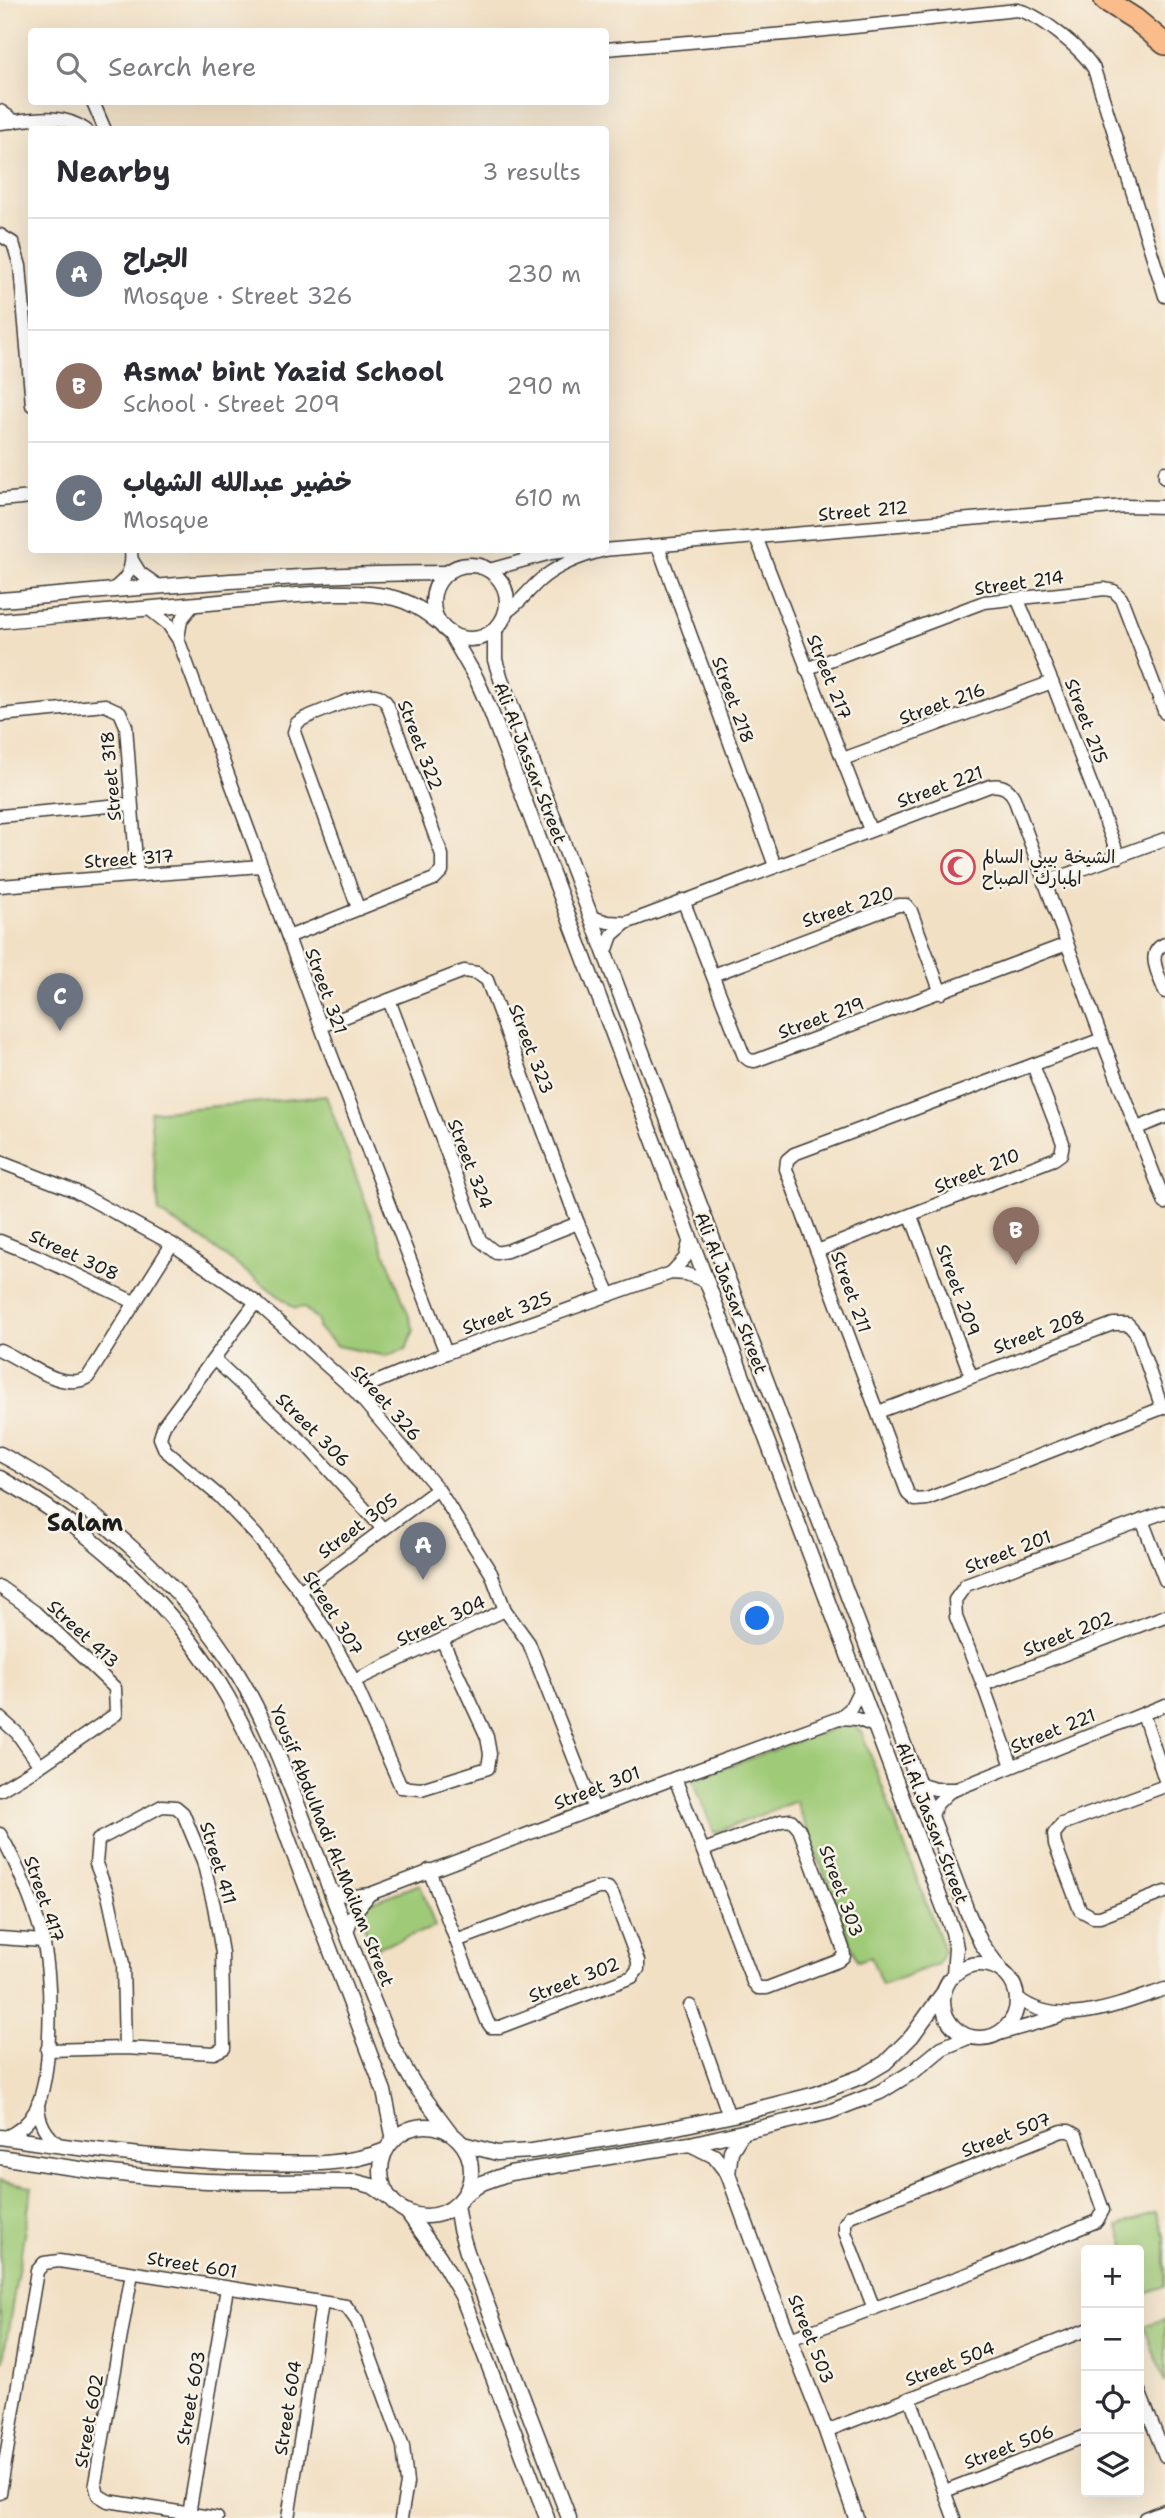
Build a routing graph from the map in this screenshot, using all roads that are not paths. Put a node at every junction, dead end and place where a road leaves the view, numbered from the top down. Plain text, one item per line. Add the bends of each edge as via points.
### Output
1 (1105, 0) edge
2 (1165, 44) edge
3 (609, 48) edge
4 (94, 105) edge
5 (0, 111) edge
6 (36, 119) junction
7 (6, 122) edge
8 (64, 126) edge
9 (79, 126) edge
10 (103, 126) edge
11 (0, 234) edge
12 (1165, 296) edge
13 (28, 359) edge
14 (1165, 472) edge
15 (1165, 478) edge
16 (28, 497) edge
17 (0, 500) edge
18 (1165, 500) edge
19 (1125, 506) junction
20 (1165, 507) edge
21 (756, 537) junction
22 (658, 546) junction
23 (609, 550) edge
24 (551, 553) edge
25 (596, 553) edge
26 (132, 555) edge
27 (489, 570) junction
28 (359, 573) junction
29 (446, 573) junction
30 (158, 585) junction
31 (113, 589) junction
32 (356, 594) junction
33 (5, 599) edge
34 (1018, 600) junction
35 (192, 605) junction
36 (148, 608) junction
37 (506, 612) junction
38 (5, 620) edge
39 (445, 628) junction
40 (495, 629) junction
41 (177, 639) junction
42 (806, 669) junction
43 (1052, 682) junction
44 (1165, 713) edge
45 (0, 715) edge
46 (843, 759) junction
47 (533, 764) junction
48 (513, 770) junction
49 (131, 804) junction
50 (0, 816) edge
51 (870, 831) junction
52 (1165, 839) edge
53 (1119, 857) junction
54 (261, 866) junction
55 (775, 866) junction
56 (137, 876) junction
57 (1044, 883) junction
58 (0, 886) edge
59 (683, 900) junction
60 (358, 908) junction
61 (591, 917) junction
62 (626, 923) junction
63 (288, 937) junction
64 (1067, 944) junction
65 (1165, 944) edge
66 (605, 955) junction
67 (713, 975) junction
68 (1165, 992) edge
69 (941, 993) junction
70 (389, 1000) junction
71 (321, 1026) junction
72 (1102, 1039) junction
73 (1033, 1065) junction
74 (664, 1110) junction
75 (644, 1117) junction
76 (1165, 1117) edge
77 (1137, 1128) junction
78 (671, 1129) junction
79 (651, 1135) junction
80 (0, 1162) edge
81 (1165, 1203) edge
82 (911, 1216) junction
83 (578, 1223) junction
84 (690, 1239) junction
85 (0, 1241) edge
86 (172, 1244) junction
87 (817, 1251) junction
88 (671, 1273) junction
89 (706, 1281) junction
90 (610, 1295) junction
91 (257, 1302) junction
92 (134, 1303) junction
93 (0, 1350) edge
94 (446, 1353) junction
95 (215, 1359) junction
96 (971, 1376) junction
97 (355, 1391) junction
98 (1164, 1407) edge
99 (878, 1412) junction
100 (0, 1454) edge
101 (0, 1478) edge
102 (438, 1489) junction
103 (1165, 1511) edge
104 (1142, 1520) junction
105 (383, 1529) junction
106 (836, 1566) junction
107 (816, 1572) junction
108 (1165, 1580) edge
109 (0, 1587) edge
110 (300, 1591) junction
111 (852, 1609) junction
112 (505, 1610) junction
113 (1165, 1616) edge
114 (832, 1617) junction
115 (442, 1640) junction
116 (236, 1671) junction
117 (217, 1681) junction
118 (354, 1681) junction
119 (983, 1685) junction
120 (247, 1688) junction
121 (860, 1689) junction
122 (228, 1698) junction
123 (1165, 1705) edge
124 (1143, 1714) junction
125 (0, 1718) edge
126 (839, 1718) junction
127 (874, 1726) junction
128 (40, 1766) junction
129 (1012, 1766) junction
130 (674, 1778) junction
131 (1165, 1783) edge
132 (918, 1784) junction
133 (955, 1789) junction
134 (0, 1790) edge
135 (594, 1809) junction
136 (931, 1818) junction
137 (0, 1834) edge
138 (704, 1850) junction
139 (429, 1870) junction
140 (1165, 1892) edge
141 (332, 1893) junction
142 (370, 1894) junction
143 (347, 1932) junction
144 (0, 1938) edge
145 (43, 1941) junction
146 (456, 1941) junction
147 (1000, 1969) junction
148 (954, 1974) junction
149 (1165, 1989) edge
150 (943, 1993) junction
151 (1018, 1998) junction
152 (690, 2006) dead end
153 (1072, 2013) junction
154 (999, 2034) junction
155 (968, 2037) junction
156 (125, 2048) junction
157 (47, 2050) junction
158 (38, 2103) junction
159 (729, 2116) junction
160 (450, 2132) junction
161 (742, 2133) junction
162 (1, 2138) edge
163 (463, 2144) junction
164 (690, 2144) junction
165 (390, 2145) junction
166 (61, 2146) junction
167 (0, 2157) edge
168 (728, 2174) junction
169 (390, 2198) junction
170 (461, 2199) junction
171 (407, 2212) junction
172 (132, 2273) junction
173 (227, 2288) junction
174 (322, 2302) junction
175 (874, 2309) junction
176 (1081, 2332) edge
177 (790, 2339) junction
178 (503, 2343) junction
179 (484, 2350) junction
180 (910, 2398) junction
181 (1144, 2416) edge
182 (826, 2431) junction
183 (1081, 2438) edge
184 (1165, 2456) edge
185 (945, 2491) junction
186 (0, 2493) edge
187 (1165, 2510) edge
188 (190, 2514) junction
189 (218, 2518) edge
190 (288, 2518) edge
191 (401, 2518) edge
192 (547, 2518) edge
193 (569, 2518) edge
194 (856, 2518) edge
195 (954, 2518) edge
196 (1145, 2518) edge

1 - 2 highway
3 - 12 street via 1017,10 1032,14 1081,52 1094,69
4 - 10 street
5 - 7 street
6 - 7 street
6 - 8 street
6 - 9 street via 64,118
11 - 13 street via 13,243 20,266
14 - 15 street
16 - 17 street
18 - 19 street, Street 212
19 - 20 street, Street 212
19 - 21 street, Street 212
21 - 22 street, Street 212
21 - 42 street, Street 217
22 - 23 street, Street 212
22 - 55 street, Street 218
24 - 27 street
25 - 37 street, Street 212 via 556,569
26 - 30 street via 140,573
26 - 31 street via 127,576
27 - 29 street via 467,564
27 - 37 street via 505,588
28 - 29 street
28 - 30 street
28 - 32 street via 362,582
29 - 39 street via 434,591 434,614
30 - 31 street
31 - 33 street
32 - 35 street
32 - 39 street via 404,601
33 - 38 street
34 - 42 street, Street 214 via 984,602
34 - 43 street, Street 215
34 - 44 street, Street 214 via 1114,591 1121,598
35 - 36 street
35 - 41 street via 181,620
36 - 38 street
36 - 41 street, Street 321
37 - 40 street
39 - 40 street via 468,639
39 - 48 street, Ali Al Jassar Street via 483,692
40 - 47 street, Ali Al Jassar Street via 498,670
41 - 54 street, Street 321
42 - 46 street, Street 217
43 - 46 street, Street 216
43 - 53 street, Street 215
45 - 49 street, Street 318 via 105,705 120,712 126,726
46 - 51 street, Street 217
47 - 48 street via 523,763
47 - 61 street, Ali Al Jassar Street
48 - 75 street, Ali Al Jassar Street
49 - 50 street
49 - 56 street, Street 318
51 - 55 street, Street 221
51 - 57 street, Street 221 via 990,786 1002,786 1014,798
52 - 53 street
53 - 57 street
54 - 56 street, Street 317
54 - 63 street, Street 321
55 - 59 street, Street 221
56 - 58 street, Street 317
57 - 64 street, Street 221
59 - 62 street, Street 221
59 - 67 street, Street 219
60 - 60 street, Street 322 via 434,879 443,866 388,706 374,694 305,718 294,732
60 - 63 street, Street 322
61 - 62 street
61 - 66 street, Ali Al Jassar Street
62 - 66 street via 612,935
63 - 71 street, Street 321
64 - 69 street, Street 219
64 - 72 street, Street 221
65 - 68 street via 1154,954 1154,963
66 - 74 street, Ali Al Jassar Street
67 - 69 street, Street 219 via 744,1056 755,1061
67 - 69 street, Street 220 via 906,905
70 - 71 street, Street 323
70 - 83 street, Street 324 via 480,1240 496,1253
70 - 83 street, Street 323 via 464,971 487,980
71 - 94 street, Street 321
72 - 73 street, Street 211
72 - 77 street, Street 221
73 - 82 street, Street 210 via 1063,1143 1061,1154
73 - 87 street, Street 211 via 787,1160 786,1169
74 - 75 street
74 - 78 street, Ali Al Jassar Street
75 - 79 street, Ali Al Jassar Street
76 - 77 street
77 - 81 street, Street 221
78 - 79 street
78 - 106 street, Ali Al Jassar Street
79 - 84 street, Ali Al Jassar Street
80 - 86 street, Street 326 via 75,1191
82 - 87 street, Street 210
82 - 96 street, Street 209
83 - 90 street, Street 323
84 - 88 street via 685,1258
84 - 89 street, Ali Al Jassar Street
85 - 92 street, Street 308
86 - 91 street, Street 326
86 - 92 street
87 - 99 street, Street 211
88 - 89 street
88 - 90 street, Street 325
89 - 107 street, Ali Al Jassar Street
90 - 94 street, Street 325
91 - 95 street, Street 307
91 - 97 street, Street 326
92 - 93 street via 88,1377 80,1382 59,1380
94 - 97 street, Street 325
95 - 105 street, Street 306 via 309,1447
95 - 110 street, Street 307 via 164,1425 160,1438 165,1450 257,1535
96 - 98 street, Street 208 via 1113,1324 1128,1324 1136,1333
96 - 99 street, Street 208
97 - 102 street, Street 326
98 - 99 street, Street 211 via 915,1500 908,1494
100 - 116 street, Yousif Abdulhadi Al-Mailam Street via 60,1490 134,1550 188,1607
101 - 117 street, Yousif Abdulhadi Al-Mailam Street via 59,1515 122,1567 166,1612
102 - 105 street, Street 305
102 - 112 street, Street 326 via 491,1573
103 - 104 street, Street 201
104 - 108 street
104 - 119 street, Street 201 via 966,1585 955,1600 956,1617
105 - 110 street, Street 305
106 - 107 street
106 - 111 street, Ali Al Jassar Street
107 - 114 street, Ali Al Jassar Street
109 - 128 street, Street 413 via 35,1612 115,1688 116,1714
110 - 118 street, Street 307
111 - 114 street
111 - 132 street, Ali Al Jassar Street
112 - 115 street, Street 304
112 - 135 street, Street 326 via 529,1643
113 - 119 street, Street 202
114 - 121 street, Ali Al Jassar Street
115 - 118 street, Street 304
115 - 118 street, Street 307 via 487,1737 488,1768 421,1789 401,1787
116 - 117 street
116 - 120 street, Yousif Abdulhadi Al-Mailam Street
117 - 122 street, Yousif Abdulhadi Al-Mailam Street
119 - 129 street, Street 201
120 - 122 street
120 - 141 street, Yousif Abdulhadi Al-Mailam Street
121 - 126 street via 850,1709
121 - 127 street, Ali Al Jassar Street
122 - 165 street, Yousif Abdulhadi Al-Mailam Street via 273,1798 384,2091
123 - 124 street, Street 221
124 - 129 street, Street 221
124 - 131 street
125 - 128 street
126 - 127 street
126 - 130 street, Street 301
127 - 148 street, Ali Al Jassar Street via 953,1932
128 - 134 street, Street 413
129 - 133 street, Street 221
130 - 135 street, Street 301
130 - 138 street, Street 303
131 - 140 street via 1062,1824 1054,1834 1080,1910 1093,1917
132 - 133 street, Street 221
132 - 136 street, Ali Al Jassar Street
133 - 136 street, Street 221 via 940,1800
135 - 139 street, Street 301
136 - 147 street, Ali Al Jassar Street via 973,1927
137 - 145 street, Street 417
138 - 138 street, Street 303 via 758,1988 844,1956 799,1829 791,1820
139 - 142 street, Street 301
139 - 146 street, Street 302
141 - 142 street, Street 301
141 - 143 street, Yousif Abdulhadi Al-Mailam Street
142 - 143 street via 353,1915
143 - 160 street, Yousif Abdulhadi Al-Mailam Street via 399,2061
144 - 145 street
145 - 157 street, Street 417 via 49,1996
146 - 146 street, Street 302 via 491,2027 632,1977 638,1969 608,1888
147 - 148 street via 976,1964
147 - 151 street
148 - 150 street
149 - 153 street
150 - 155 street via 945,2015
150 - 159 street via 912,2036 876,2069 816,2094
151 - 153 street via 1039,2010
151 - 154 street via 1013,2019
152 - 159 street
153 - 154 street
154 - 155 street
155 - 161 street via 942,2048 862,2101
156 - 156 street, Street 411 via 215,2053 225,2048 222,1954 215,1906 203,1861 183,1813 176,1807 162,1806 98,1840 96,1849 123,1964
156 - 157 street, Street 411
157 - 158 street, Street 417
158 - 162 street, Street 417 via 25,2124
158 - 166 street, Street 417 via 43,2126
159 - 163 street via 511,2153
160 - 163 street
160 - 165 street via 425,2126 408,2130
161 - 164 street
161 - 168 street via 732,2151
162 - 166 street
163 - 170 street via 472,2169
164 - 168 street, Street 503 via 714,2156
164 - 170 street via 510,2173 489,2180
165 - 166 street via 360,2159 313,2164 228,2162
165 - 169 street via 381,2169
167 - 169 street via 167,2178 357,2182
168 - 177 street, Street 503
169 - 171 street
170 - 171 street via 438,2215
170 - 178 street via 463,2241
171 - 179 street via 454,2280
172 - 173 street, Street 601
172 - 186 street, Street 601 via 59,2261 44,2263 37,2271
172 - 188 street, Street 602 via 95,2483 98,2495 108,2501
173 - 174 street, Street 601
173 - 188 street, Street 603
174 - 190 street, Street 604
174 - 191 street, Street 601 via 346,2306 357,2321 403,2445 407,2483
175 - 175 street, Street 507 via 845,2232 849,2216 1062,2131 1076,2135 1103,2210 1101,2218
175 - 177 street, Street 507
176 - 180 street, Street 504
177 - 182 street, Street 503
178 - 179 street
178 - 193 street
179 - 192 street
180 - 182 street, Street 504
180 - 185 street
181 - 184 street
182 - 194 street, Street 503
183 - 185 street, Street 506
185 - 195 street
187 - 196 street
188 - 189 street, Street 602

